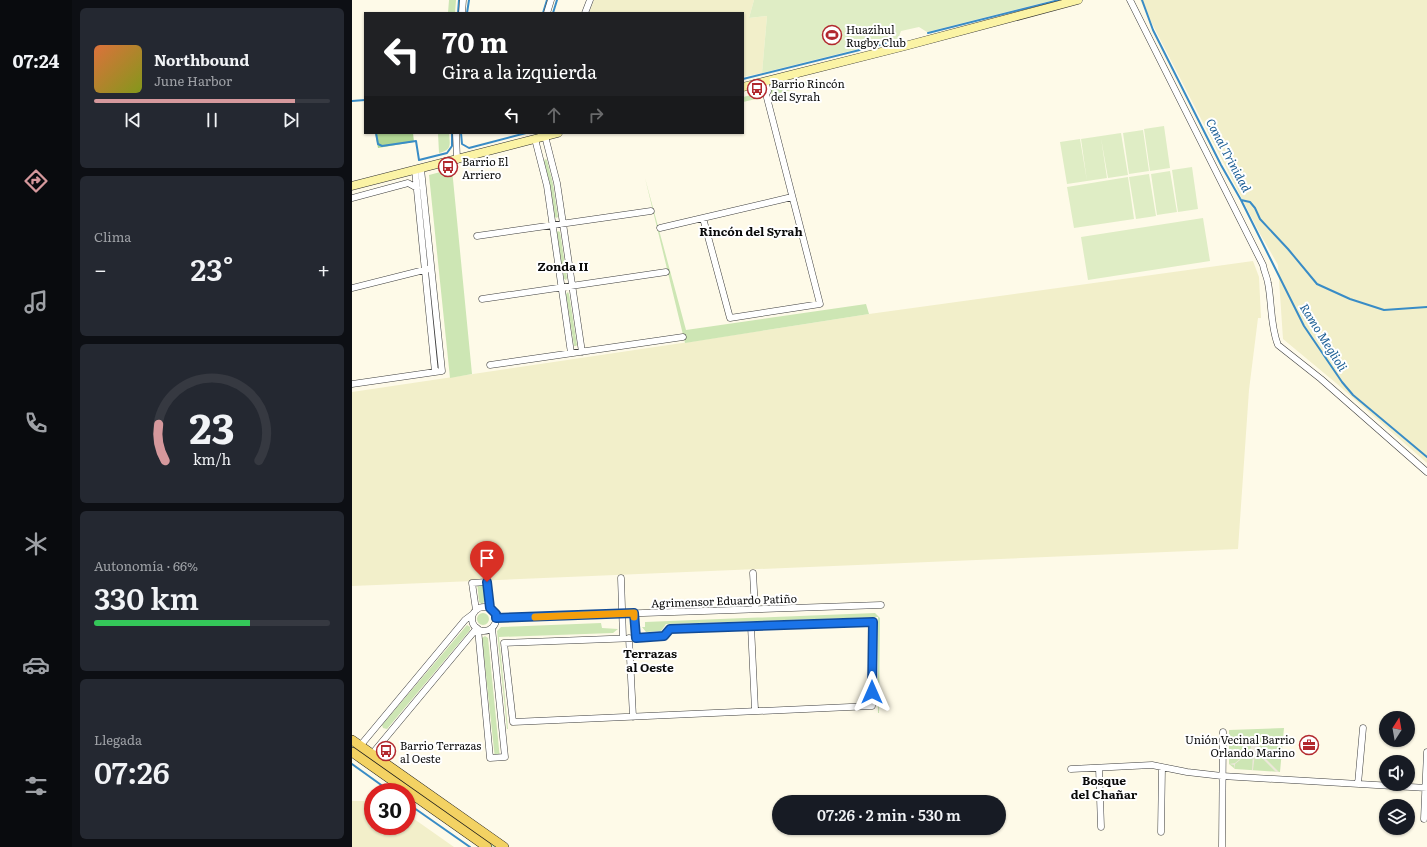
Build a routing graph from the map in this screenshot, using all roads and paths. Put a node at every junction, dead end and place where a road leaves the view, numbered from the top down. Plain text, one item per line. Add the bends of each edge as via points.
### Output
1 (464, 0) edge
2 (551, 0) edge
3 (590, 0) edge
4 (1078, 0) edge
5 (1130, 0) edge
6 (462, 12) edge
7 (547, 12) edge
8 (585, 12) edge
9 (762, 82) junction
10 (744, 87) edge
11 (456, 134) edge
12 (546, 135) edge
13 (535, 139) junction
14 (457, 160) junction
15 (418, 169) junction
16 (352, 186) edge
17 (417, 188) junction
18 (792, 197) junction
19 (352, 198) edge
20 (422, 205) junction
21 (651, 211) dead end
22 (703, 218) junction
23 (563, 224) junction
24 (552, 225) junction
25 (660, 228) dead end
26 (477, 236) dead end
27 (428, 269) junction
28 (666, 272) dead end
29 (572, 285) junction
30 (562, 287) junction
31 (352, 288) edge
32 (482, 298) dead end
33 (436, 315) junction
34 (430, 317) junction
35 (682, 337) dead end
36 (582, 352) junction
37 (571, 354) junction
38 (490, 365) dead end
39 (435, 372) junction
40 (352, 384) edge
41 (1427, 472) edge
42 (753, 573) dead end
43 (620, 578) dead end
44 (881, 604) dead end
45 (490, 608) junction
46 (755, 609) junction
47 (475, 612) junction
48 (622, 613) junction
49 (634, 613) junction
50 (496, 618) junction
51 (750, 626) junction
52 (477, 628) junction
53 (492, 628) junction
54 (626, 638) junction
55 (636, 638) junction
56 (755, 710) junction
57 (633, 717) junction
58 (1363, 728) dead end
59 (1222, 732) dead end
60 (352, 740) edge
61 (360, 746) junction
62 (352, 752) edge
63 (1427, 752) edge
64 (372, 754) junction
65 (1162, 767) junction
66 (1099, 768) junction
67 (1071, 769) dead end
68 (1222, 776) junction
69 (1358, 784) junction
70 (1426, 788) edge
71 (1424, 820) dead end
72 (1101, 827) dead end
73 (1161, 832) dead end
74 (487, 847) edge
75 (504, 847) edge
76 (1222, 847) edge

1 - 6 street
2 - 7 street
3 - 8 street
4 - 9 main road
5 - 41 street via 1262,265 1268,283 1278,345
9 - 10 main road
9 - 18 street via 768,91 766,94
11 - 14 street
12 - 13 main road
12 - 23 street
13 - 14 main road
13 - 24 street via 547,186
14 - 15 main road
15 - 16 main road
15 - 17 street
15 - 20 street
17 - 19 street via 408,183
17 - 20 street
18 - 22 street
18 - 22 street via 820,304 730,318
20 - 27 street
21 - 23 street
22 - 25 street
23 - 24 street
23 - 29 street
24 - 26 street
24 - 30 street
27 - 31 street
27 - 33 street
27 - 34 street
28 - 29 street
29 - 30 street
29 - 36 street
30 - 32 street
30 - 37 street
33 - 34 street
33 - 39 street via 442,371
34 - 39 street
35 - 36 street
36 - 37 street
37 - 38 street
39 - 40 street
42 - 46 street
43 - 48 street
44 - 46 street, Agrimensor Eduardo Patiño
45 - 47 street via 480,607
45 - 47 street via 487,582 472,583
45 - 50 street via 496,614
46 - 49 street, Agrimensor Eduardo Patiño
47 - 52 street via 472,621
47 - 61 street via 465,620
48 - 49 street, Agrimensor Eduardo Patiño
48 - 50 street, Agrimensor Eduardo Patiño
48 - 54 street
49 - 55 street
50 - 53 street
51 - 55 street via 670,629 664,636
51 - 56 street
51 - 56 street via 873,622 872,706
52 - 53 street via 485,631
52 - 53 street via 490,758 505,758
52 - 64 street
54 - 55 street
54 - 57 street
54 - 57 street via 504,643 513,722
56 - 57 street
58 - 69 street
59 - 68 street
60 - 61 main road
61 - 64 main road
62 - 74 main road
63 - 70 street
64 - 75 main road
65 - 66 street via 1152,765
65 - 68 street
65 - 73 street
66 - 67 street
66 - 72 street
68 - 69 street
68 - 76 street
69 - 70 street
70 - 71 street

